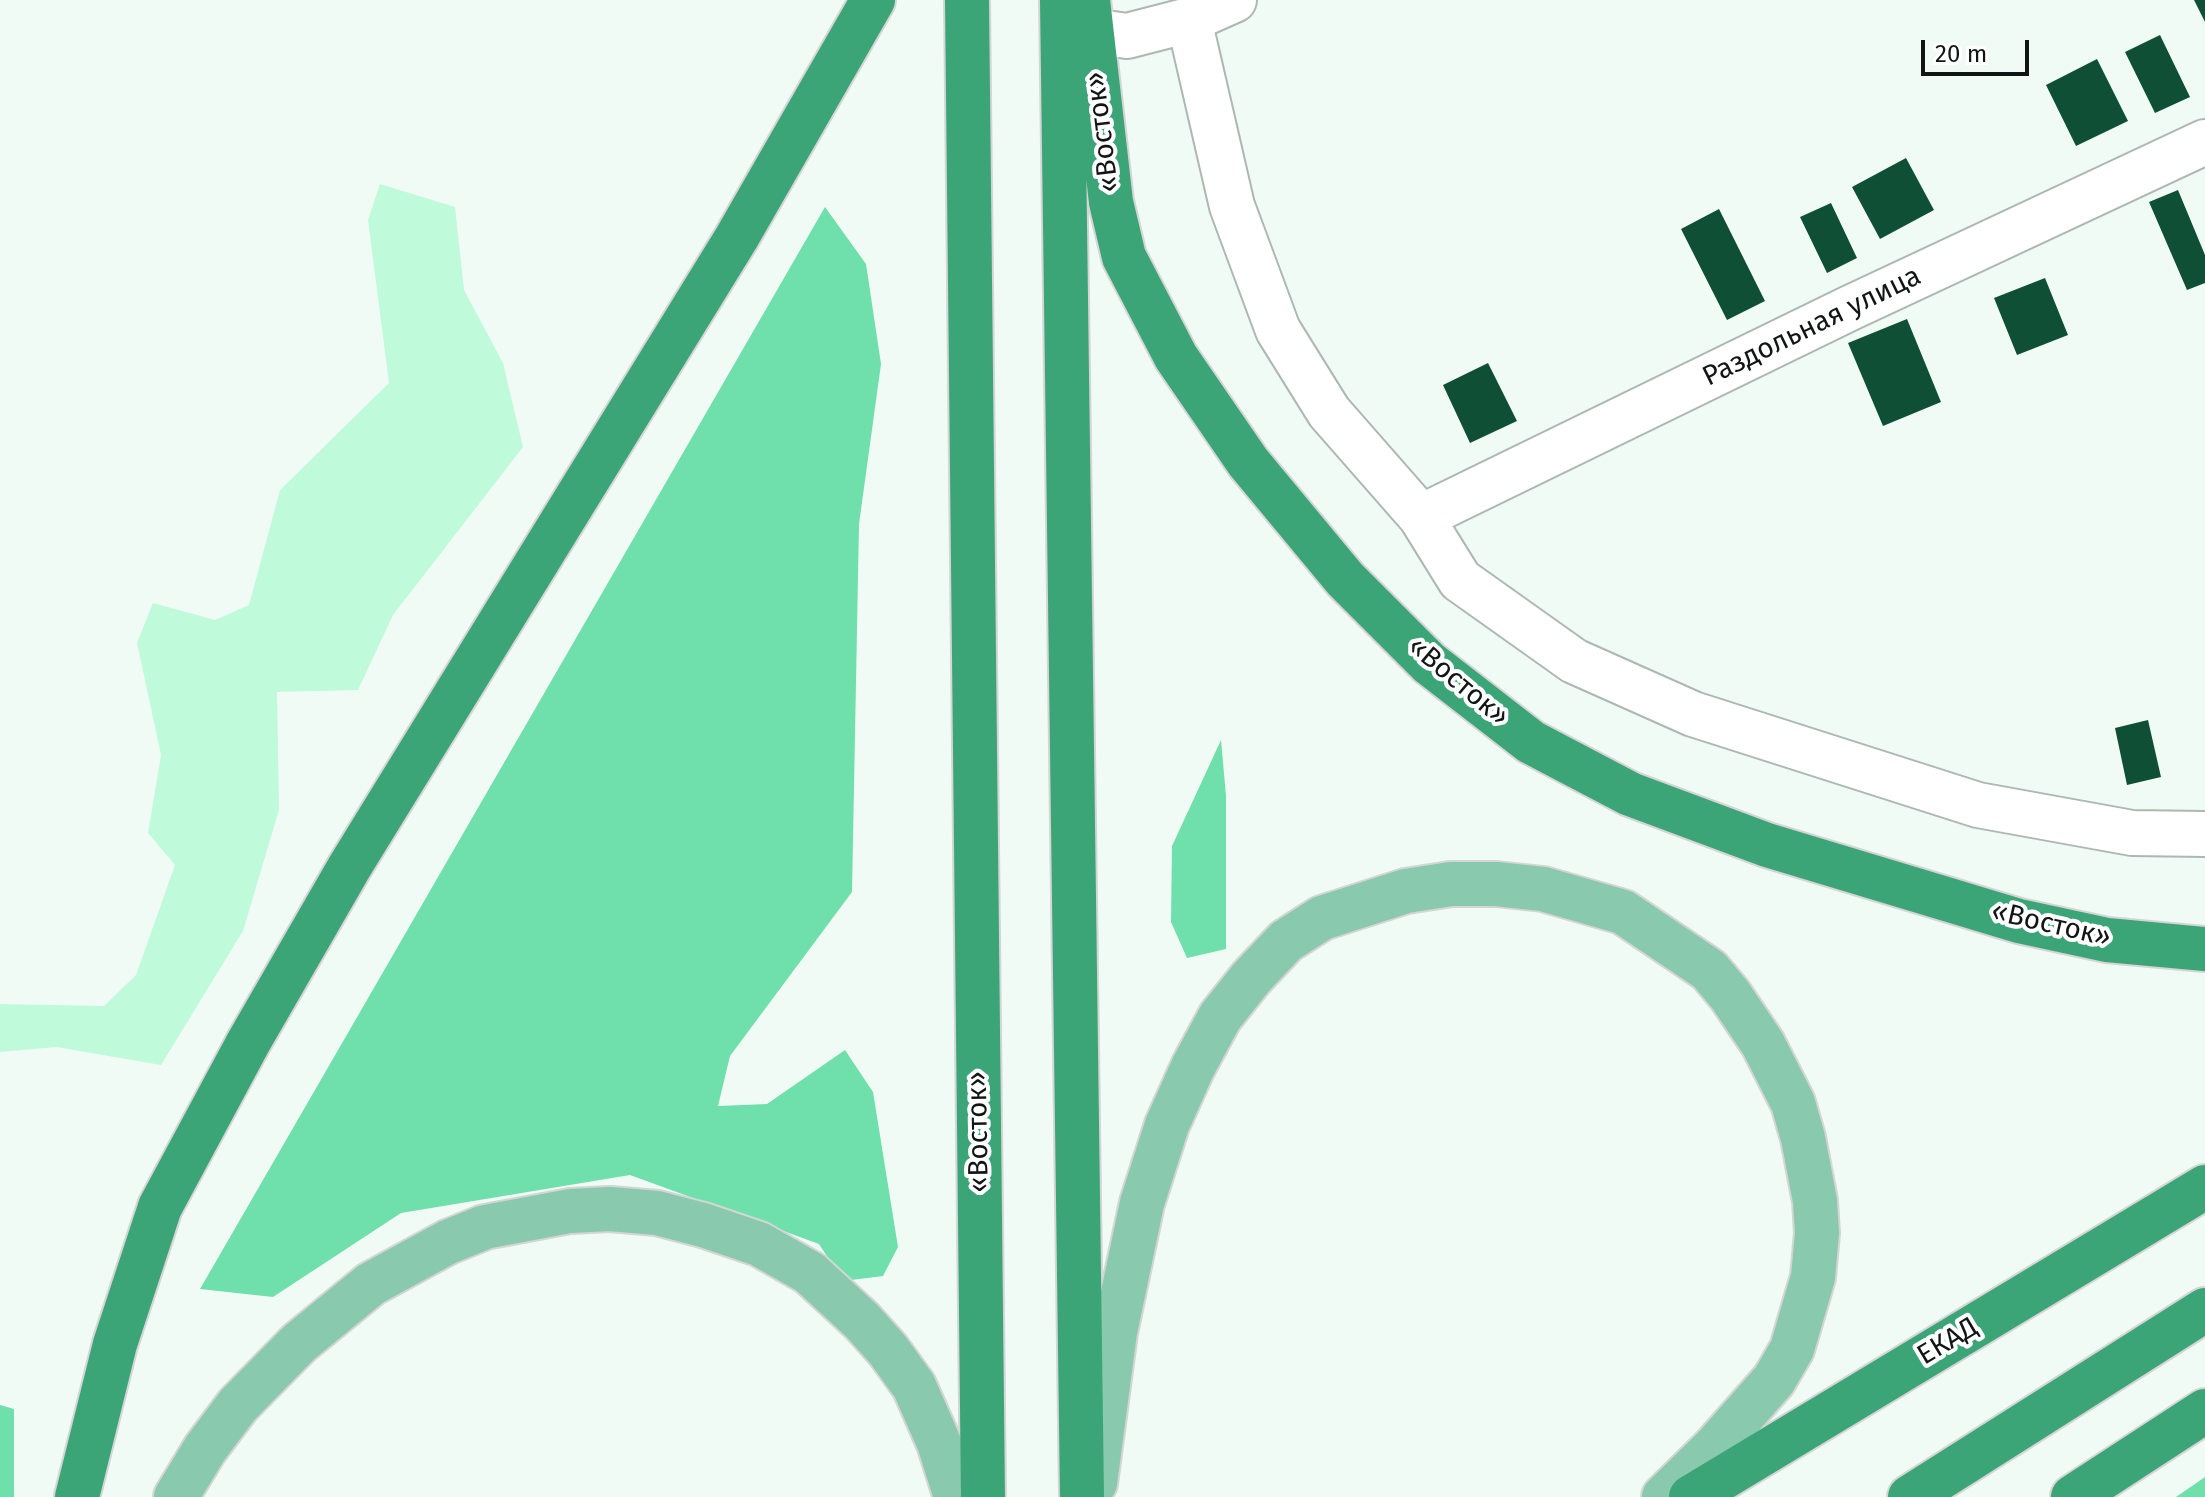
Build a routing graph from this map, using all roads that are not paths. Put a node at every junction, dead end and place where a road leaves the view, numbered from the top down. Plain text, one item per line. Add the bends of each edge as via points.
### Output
1 (873, 0) edge
2 (967, 0) edge
3 (1062, 0) edge
4 (1234, 0) edge
5 (1090, 16) edge
6 (1189, 20) junction
7 (2205, 142) edge
8 (1421, 517) junction
9 (2205, 834) edge
10 (2205, 949) edge
11 (2205, 1187) edge
12 (2205, 1310) edge
13 (2205, 1411) edge
14 (77, 1497) edge
15 (176, 1497) edge
16 (956, 1497) edge
17 (983, 1497) edge
18 (1082, 1497) edge
19 (1094, 1497) edge
20 (1664, 1497) edge
21 (1691, 1497) edge
22 (1910, 1497) edge
23 (2073, 1497) edge

1 - 14 highway via 737,237 350,866 160,1207 115,1344
2 - 17 highway, «Восток»
3 - 18 highway
4 - 6 street
5 - 6 street via 1127,36
5 - 10 highway, «Восток» via 1103,152 1124,257 1176,357 1248,462 1345,579 1429,663 1531,742 1630,794 1767,845 2019,921 2107,940
6 - 8 street via 1232,206 1278,330 1329,412
7 - 8 street, Раздольная улица
8 - 9 street via 1460,580 1574,661 1693,714 1978,805 2132,833
11 - 21 highway, ЕКАД
12 - 22 highway
13 - 23 highway
15 - 16 main road via 238,1405 299,1343 371,1284 485,1227 610,1209 657,1213 703,1225 759,1244 810,1273 862,1321 914,1386
19 - 20 main road via 1115,1332 1142,1203 1167,1125 1220,1017 1286,941 1322,918 1406,891 1451,884 1543,889 1623,912 1709,970 1763,1044 1793,1103 1810,1169 1817,1233 1813,1277 1792,1349 1774,1380

